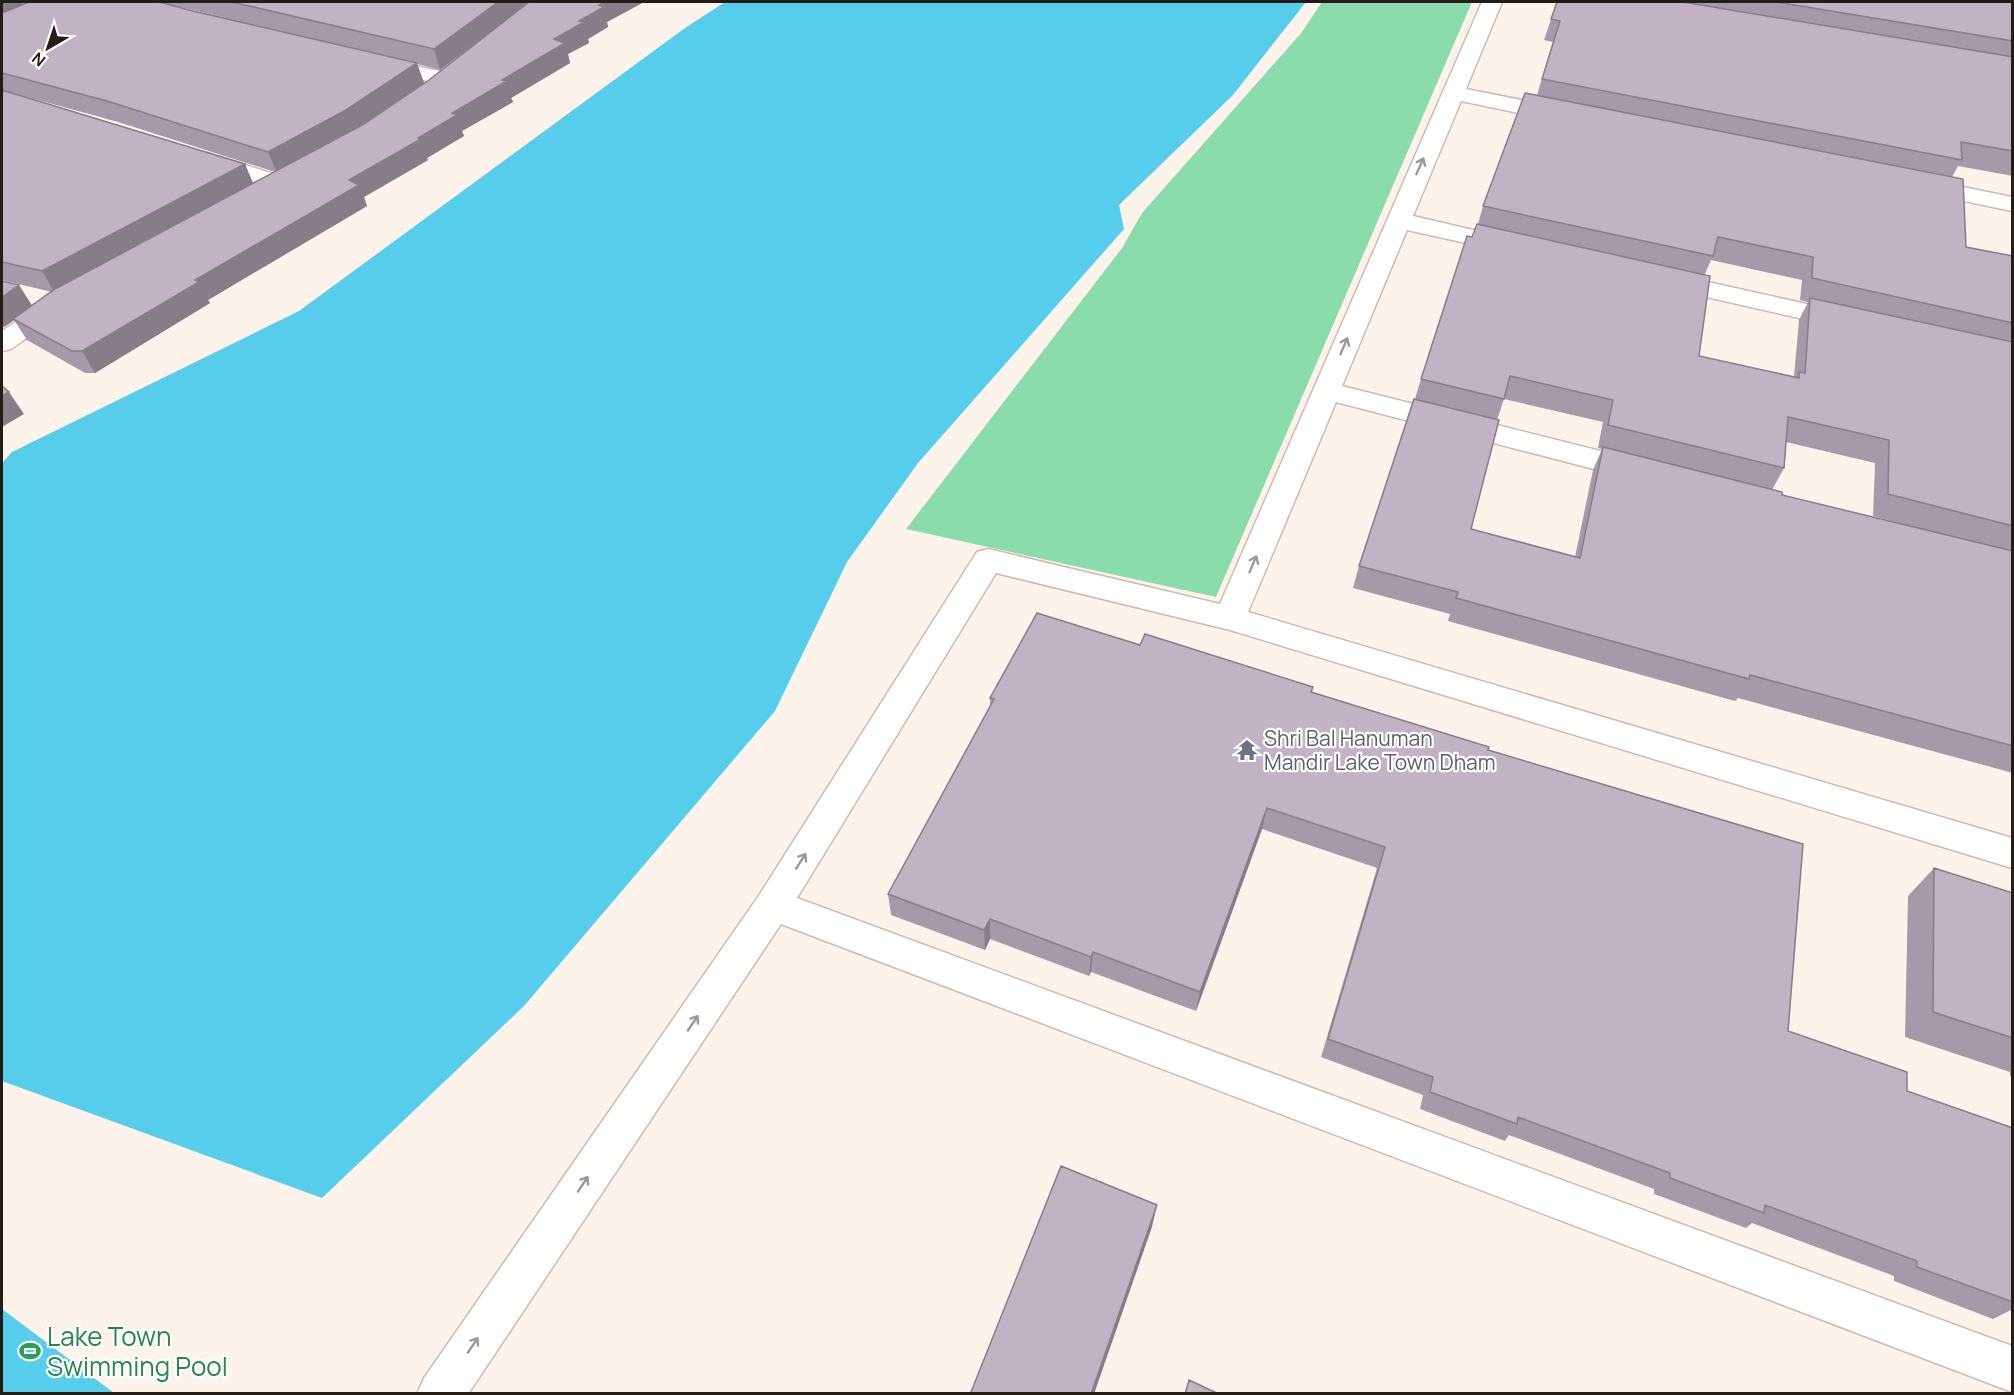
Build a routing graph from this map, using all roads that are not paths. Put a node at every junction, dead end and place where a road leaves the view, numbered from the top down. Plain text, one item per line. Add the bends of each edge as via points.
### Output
1 (1492, 2) edge
2 (364, 61) edge
3 (464, 65) edge
4 (445, 80) junction
5 (1452, 93) junction
6 (426, 94) edge
7 (1581, 118) edge
8 (188, 154) edge
9 (1896, 181) edge
10 (246, 200) edge
11 (2013, 204) edge
12 (1397, 220) junction
13 (1536, 251) edge
14 (1641, 275) edge
15 (24, 295) dead end
16 (1873, 327) edge
17 (2, 343) edge
18 (1325, 390) junction
19 (1661, 477) edge
20 (1230, 618) junction
21 (2013, 853) edge
22 (773, 904) junction
23 (2013, 1369) edge
24 (446, 1392) edge

1 - 5 street
2 - 4 street
3 - 4 street
4 - 6 street
5 - 7 street
12 -> 5 street
8 - 10 street via 287,178
9 - 11 street
12 - 13 street
18 -> 12 street
14 - 16 street
15 - 17 street via 69,299
18 - 19 street
20 -> 18 street
20 - 21 street
22 -> 20 street via 988,560
22 - 23 street
24 -> 22 street

